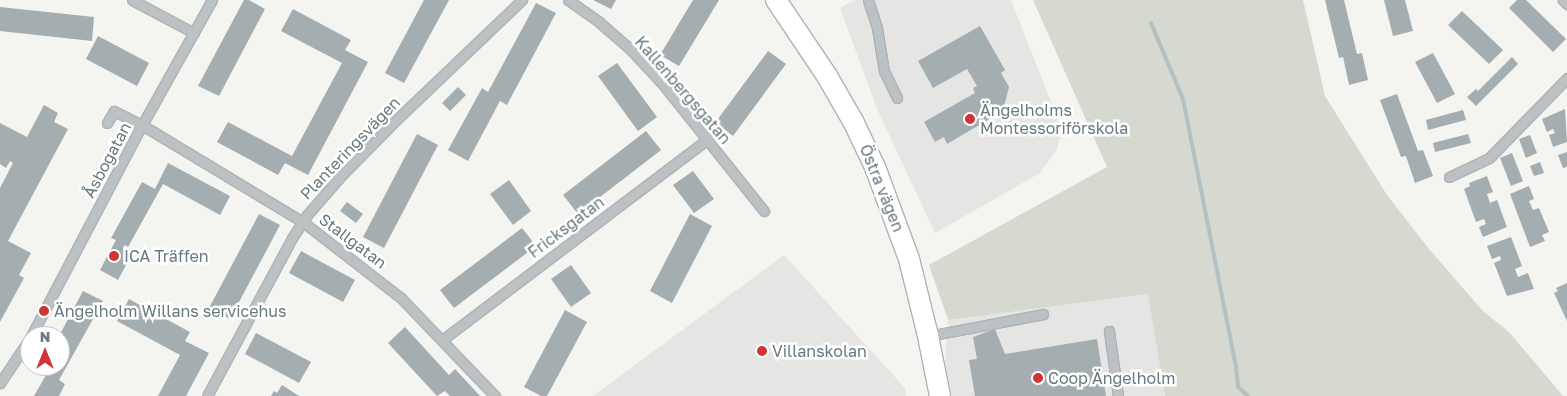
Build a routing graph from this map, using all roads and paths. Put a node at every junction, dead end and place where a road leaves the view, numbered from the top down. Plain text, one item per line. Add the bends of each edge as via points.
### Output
1 (132, 0) edge
2 (212, 0) edge
3 (522, 0) edge
4 (568, 0) edge
5 (868, 0) edge
6 (1562, 0) edge
7 (782, 2) edge
8 (1567, 4) edge
9 (194, 34) junction
10 (1567, 78) edge
11 (897, 98) dead end
12 (107, 122) dead end
13 (142, 125) junction
14 (708, 139) junction
15 (1449, 177) dead end
16 (764, 211) dead end
17 (303, 222) junction
18 (1043, 314) dead end
19 (36, 326) edge
20 (1109, 331) dead end
21 (928, 336) junction
22 (442, 340) junction
23 (20, 352) edge
24 (0, 383) edge
25 (207, 396) edge
26 (495, 396) edge
27 (940, 396) edge
28 (1118, 396) edge

1 - 9 street
2 - 9 street, Åsbogatan
3 - 17 street, Planteringsvägen via 345,171
4 - 14 street, Kallenbergsgatan via 630,49
5 - 11 street via 877,28 884,71
6 - 8 street
7 - 21 main road, Östra vägen via 854,122 875,167 909,260
9 - 13 street, Åsbogatan
10 - 15 street via 1489,158
12 - 13 street, Stallgatan via 114,111
13 - 17 street, Stallgatan
13 - 19 street, Åsbogatan
14 - 16 street, Kallenbergsgatan
14 - 22 street, Fricksgatan
17 - 22 street, Stallgatan via 387,286
17 - 25 street, Planteringsvägen
18 - 21 street
20 - 28 street
21 - 27 main road, Östra vägen
22 - 26 street, Stallgatan
23 - 24 street, Åsbogatan

